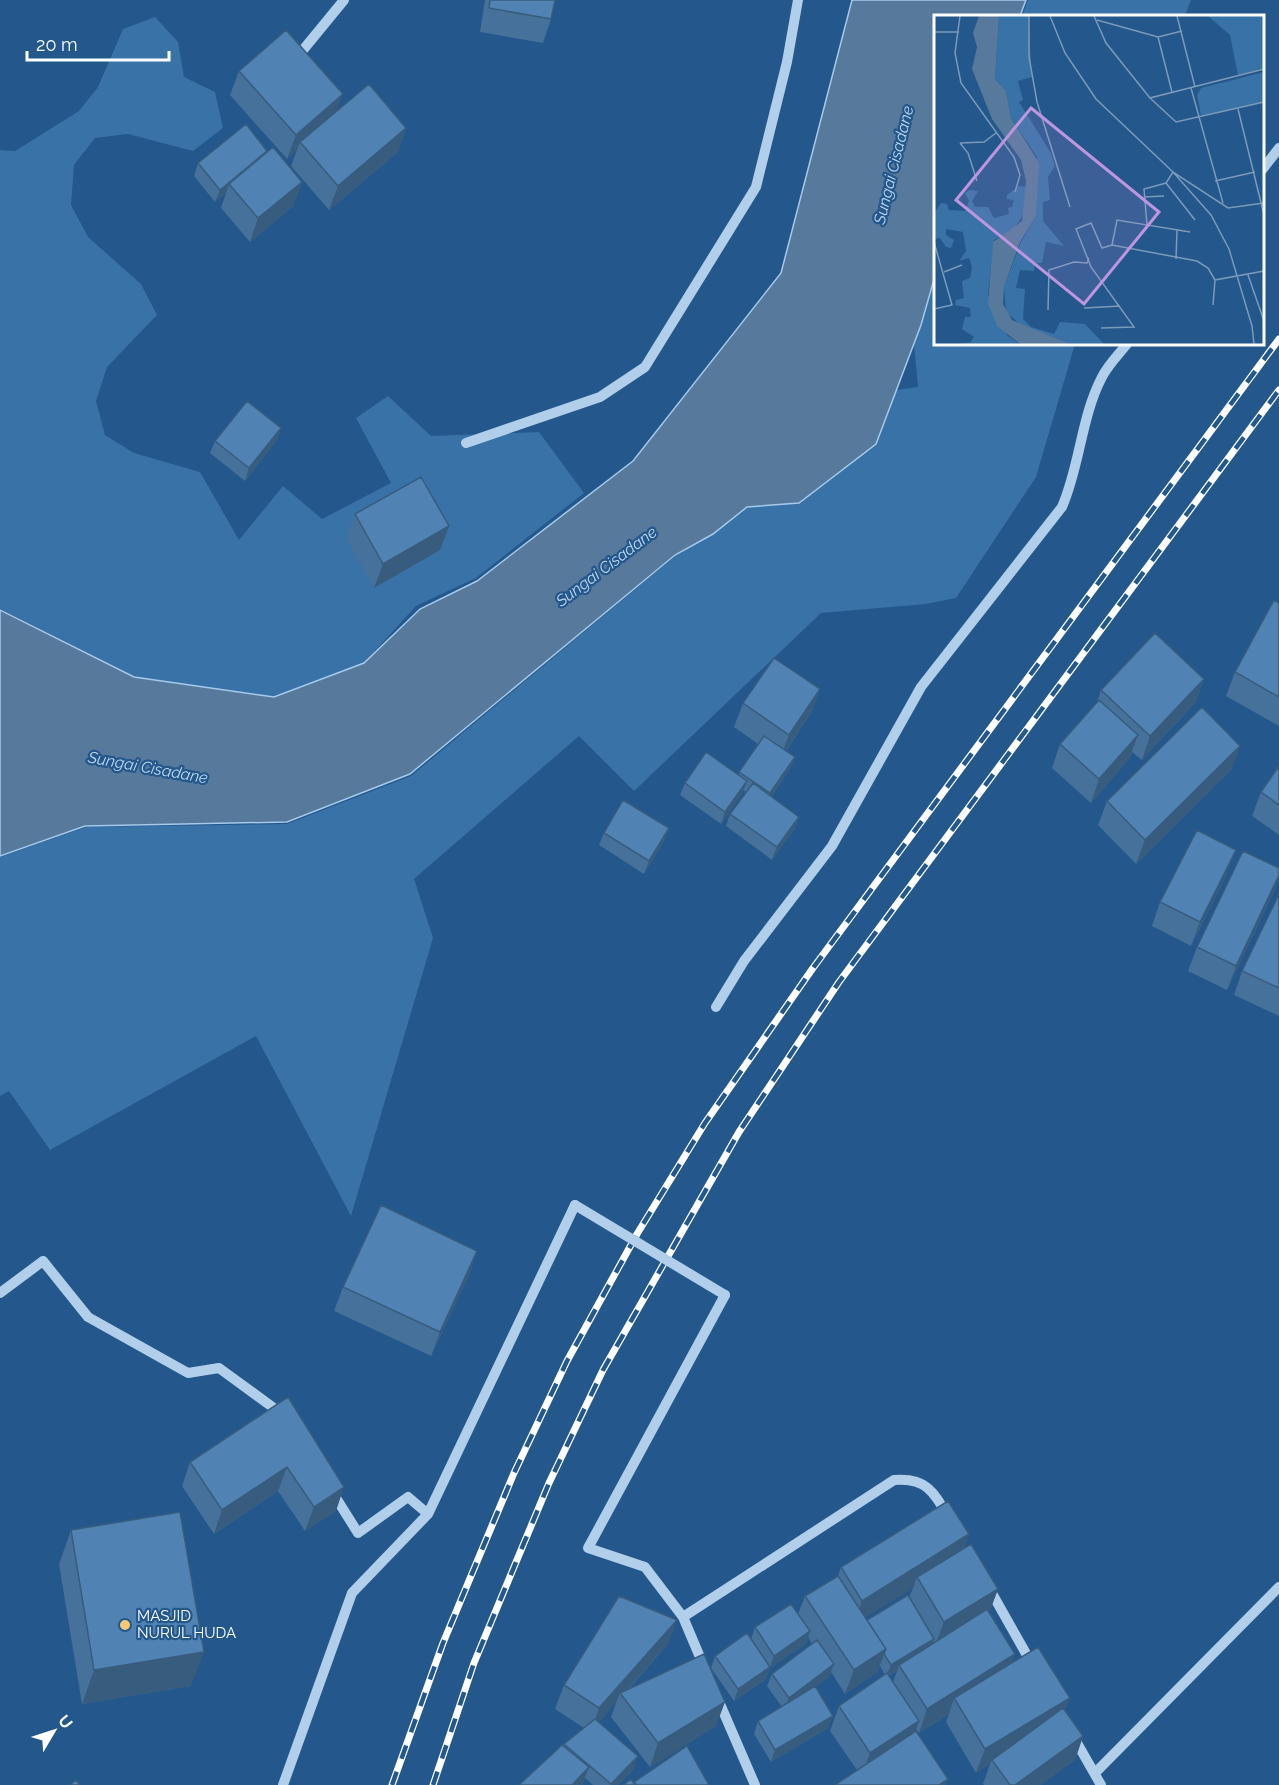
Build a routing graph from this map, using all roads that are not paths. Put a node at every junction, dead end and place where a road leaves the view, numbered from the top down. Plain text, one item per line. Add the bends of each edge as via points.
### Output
1 (344, 0) edge
2 (798, 0) edge
3 (303, 50) edge
4 (1279, 148) edge
5 (1264, 169) edge
6 (1126, 345) edge
7 (466, 443) dead end
8 (716, 1007) dead end
9 (0, 1293) edge
10 (286, 1420) edge
11 (322, 1476) edge
12 (428, 1514) junction
13 (954, 1527) edge
14 (983, 1578) edge
15 (1279, 1587) edge
16 (684, 1617) junction
17 (1042, 1681) edge
18 (1065, 1722) edge
19 (1095, 1773) junction
20 (283, 1785) edge
21 (755, 1785) edge
22 (1101, 1785) edge

1 - 3 street
2 - 7 street via 788,62 756,187 645,367 600,397
4 - 5 street
6 - 8 street via 1102,376 1062,507 921,687 832,846 744,961
9 - 10 street via 43,1261 88,1317 188,1373 219,1368 280,1411
11 - 12 street via 358,1533 408,1497
12 - 16 street, bridge via 575,1205 725,1295 588,1548 645,1567
12 - 20 street via 352,1593
13 - 16 street via 924,1484 910,1478 894,1480
14 - 17 street
15 - 19 street
16 - 21 street
18 - 19 street
19 - 22 street

